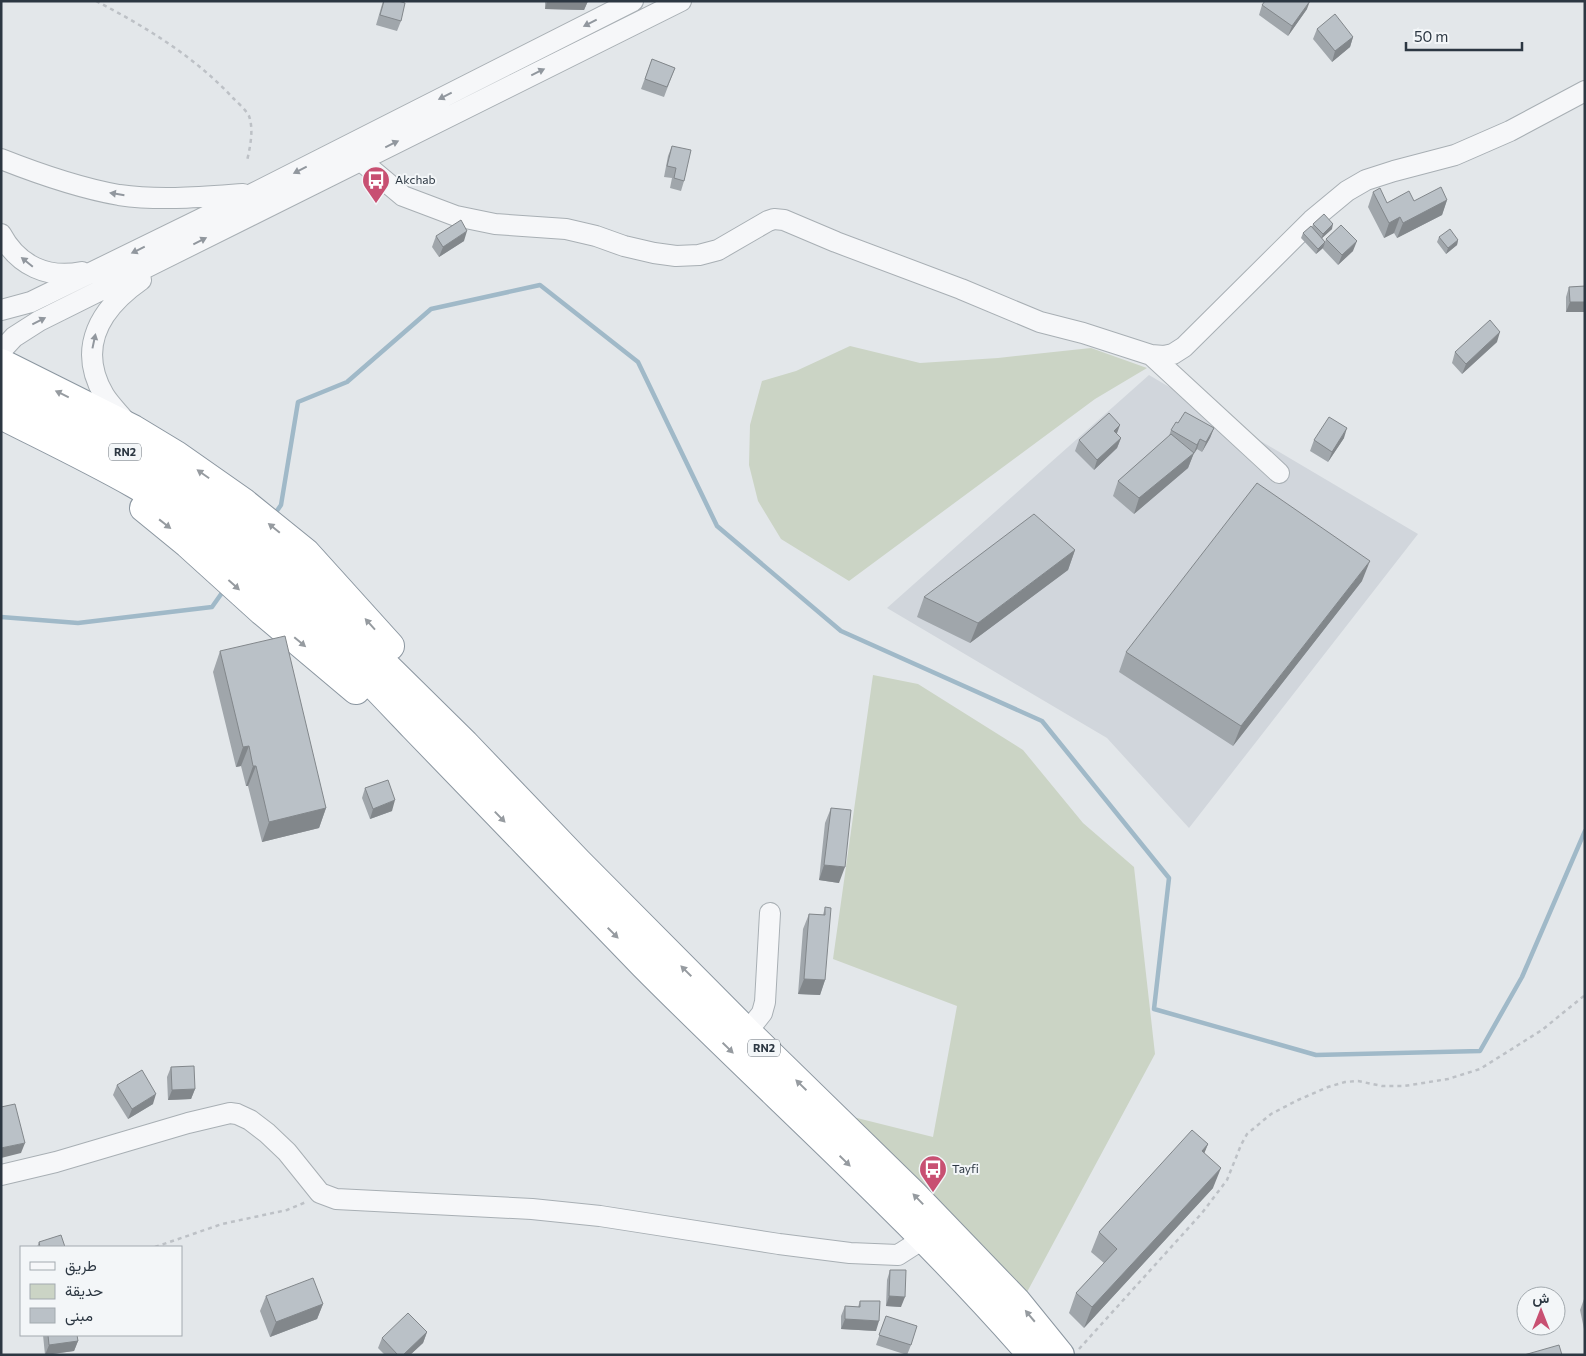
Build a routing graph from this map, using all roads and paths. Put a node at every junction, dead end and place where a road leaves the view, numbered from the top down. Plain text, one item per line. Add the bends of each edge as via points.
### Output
1 (96, 1) edge
2 (633, 1) edge
3 (681, 1) edge
4 (1585, 91) edge
5 (1, 159) edge
6 (360, 160) junction
7 (247, 161) dead end
8 (252, 194) junction
9 (1, 234) edge
10 (178, 252) junction
11 (106, 266) junction
12 (1, 310) edge
13 (1, 351) edge
14 (1151, 355) junction
15 (1, 363) edge
16 (1, 389) edge
17 (1, 415) edge
18 (133, 429) junction
19 (1, 432) edge
20 (1279, 474) dead end
21 (278, 593) junction
22 (465, 744) junction
23 (770, 913) dead end
24 (1585, 994) edge
25 (747, 1032) junction
26 (1, 1175) edge
27 (320, 1193) junction
28 (923, 1239) junction
29 (157, 1246) edge
30 (1032, 1355) edge
31 (1060, 1355) edge
32 (1074, 1355) edge

1 - 7 path via 165,41 210,74 232,97 248,115 251,144
2 -> 8 street
6 -> 3 street
4 - 14 street via 1510,131 1455,155 1366,180 1347,191 1312,220 1184,347 1173,354
8 -> 5 street via 167,198 121,195 69,183
10 -> 6 street
6 - 14 street via 403,196 456,216 495,224 566,229 654,253 699,255 718,250 768,221 784,220 1040,322 1083,332
8 -> 11 street
11 -> 9 street via 70,275 35,269 16,254
13 -> 10 street via 24,329
18 -> 10 street via 110,404 99,386 93,343 98,324 112,304 128,288
11 - 12 street via 31,302
14 - 20 street
18 -> 15 highway
16 - 21 highway, RN2 via 156,469 195,495
17 - 21 highway, RN2 via 165,501 226,545
22 -> 18 highway via 435,697 306,553 243,502
19 -> 21 highway via 132,500 205,560
21 - 22 highway, RN2 via 334,614
21 -> 28 highway, RN2 via 356,666 560,879
25 -> 22 highway, RN2
23 - 25 street via 765,1002 762,1013
24 - 32 path via 1542,1030 1480,1069 1448,1079 1404,1086 1345,1082 1271,1114 1247,1134 1227,1180 1202,1213
31 -> 25 highway, RN2 via 1017,1302 913,1194
26 - 27 street via 230,1113 250,1120 267,1133
27 - 28 street via 357,1201 532,1209 600,1216 850,1253 898,1255
27 - 29 path via 287,1210 222,1224
28 - 30 highway, RN2

